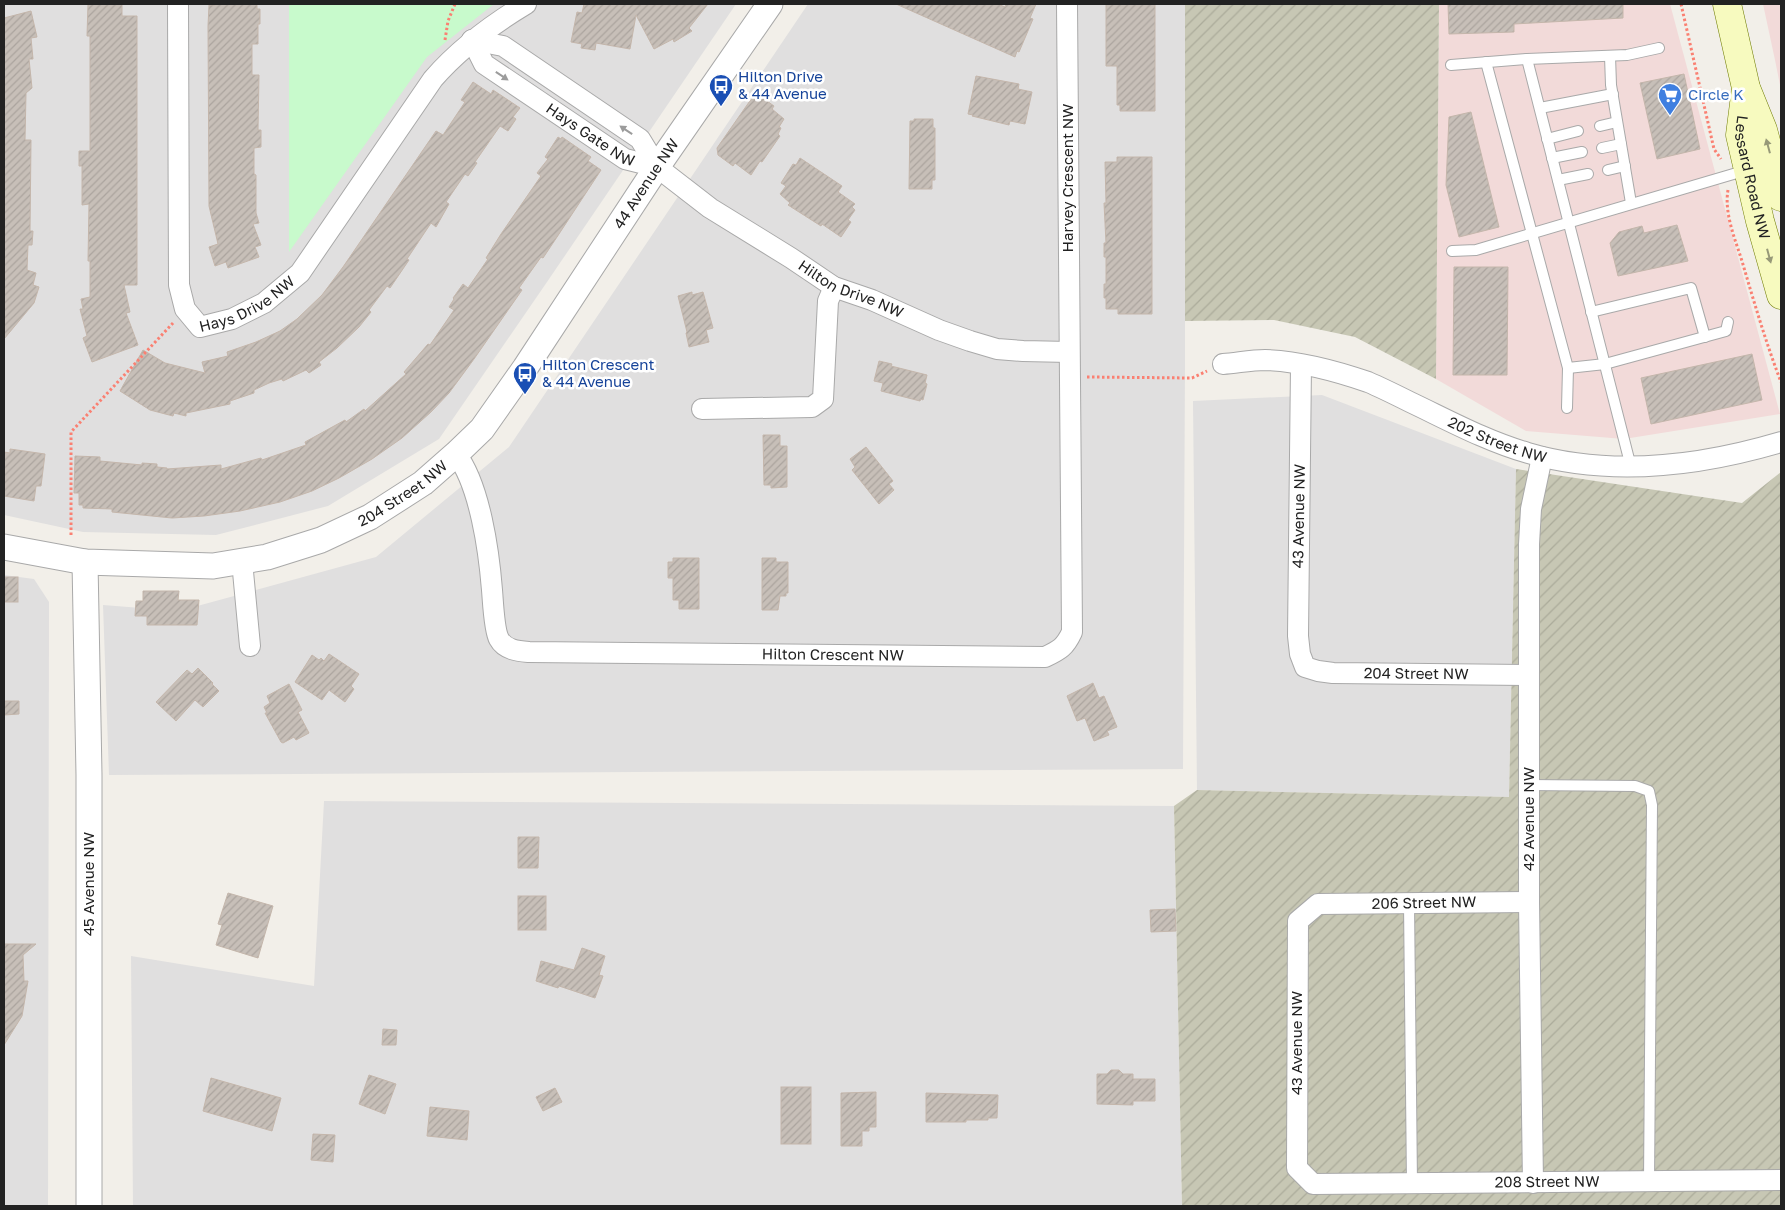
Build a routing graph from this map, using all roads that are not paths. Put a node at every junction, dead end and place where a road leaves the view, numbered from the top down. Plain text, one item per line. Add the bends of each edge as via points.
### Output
1 (178, 4) edge
2 (526, 4) edge
3 (770, 4) edge
4 (1067, 4) edge
5 (1727, 4) edge
6 (472, 40) junction
7 (1659, 48) dead end
8 (1610, 56) junction
9 (1527, 59) junction
10 (1486, 62) junction
11 (1451, 65) dead end
12 (1746, 88) junction
13 (1612, 94) junction
14 (1540, 108) junction
15 (1617, 122) junction
16 (1600, 126) dead end
17 (1578, 131) dead end
18 (1547, 139) junction
19 (1621, 144) junction
20 (1602, 148) dead end
21 (1582, 152) dead end
22 (1552, 158) junction
23 (1625, 166) junction
24 (657, 167) junction
25 (1608, 170) dead end
26 (1737, 173) junction
27 (1588, 174) dead end
28 (1558, 180) junction
29 (1781, 194) edge
30 (1632, 203) junction
31 (1568, 221) junction
32 (1531, 233) junction
33 (1452, 251) dead end
34 (834, 287) junction
35 (1781, 295) edge
36 (1592, 312) junction
37 (1728, 322) dead end
38 (1705, 336) junction
39 (1069, 352) junction
40 (1224, 364) road end
41 (1605, 364) junction
42 (1301, 365) junction
43 (526, 368) joint
44 (1568, 368) junction
45 (1567, 408) dead end
46 (702, 409) dead end
47 (1781, 442) edge
48 (456, 454) junction
49 (1542, 457) junction
50 (1631, 466) junction
51 (4, 547) edge
52 (242, 561) junction
53 (85, 562) junction
54 (250, 646) dead end
55 (1305, 667) joint
56 (1528, 675) junction
57 (1530, 785) junction
58 (1529, 902) junction
59 (1409, 903) junction
60 (1318, 904) joint
61 (1781, 1180) edge
62 (1649, 1182) junction
63 (1533, 1183) junction
64 (1313, 1184) joint
65 (1412, 1184) junction
66 (89, 1206) edge

1 - 6 street, Hays Drive NW via 179,285 185,310 200,327 232,319 264,303 300,272 424,91
2 - 6 street, Hays Drive NW
3 - 24 street, 44 Avenue NW
4 - 39 street, Harvey Crescent NW
5 - 12 main road, Lessard Road NW
6 - 24 street, Hays Gate NW via 484,64 625,159
7 - 8 lane
8 - 9 lane
8 - 13 lane
9 - 10 lane
9 - 14 lane
10 - 11 lane
10 - 32 lane
12 - 26 main road, Lessard Road NW
29 -> 12 main road, Lessard Road NW via 1764,130
13 - 14 lane
13 - 15 lane
14 - 18 lane
15 - 16 lane
15 - 19 lane
17 - 18 lane
18 - 22 lane
19 - 20 lane
19 - 23 lane
21 - 22 lane
22 - 28 lane
23 - 25 lane
23 - 30 lane
24 - 34 street, Hilton Drive NW via 710,208
24 - 43 street, 44 Avenue NW
26 - 30 lane
26 -> 35 main road, Lessard Road NW
27 - 28 lane
28 - 31 lane
30 - 31 lane
31 - 32 lane
31 - 36 lane
32 - 33 lane via 1476,250
32 - 44 lane
34 - 39 street, Hilton Drive NW via 939,330 997,349
34 - 46 street via 828,301 823,399 812,407
36 - 38 lane via 1691,288
36 - 41 lane
37 - 38 lane via 1726,331
38 - 41 lane
39 - 48 street, Hilton Crescent NW via 1072,632 1067,644 1045,657 511,650 499,639 489,549 476,497
40 - 42 street, 202 Street NW via 1264,360
41 - 44 lane
41 - 50 lane
42 - 49 street, 202 Street NW via 1369,383 1480,436
42 - 55 street, 43 Avenue NW via 1298,636
43 - 48 street, 204 Street NW via 482,429
44 - 45 lane
47 - 50 street, 202 Street NW via 1675,464
48 - 52 street, 204 Street NW via 423,483 370,517 321,540 267,557
49 - 50 street, 202 Street NW via 1609,467
49 - 56 street, 42 Avenue NW via 1531,509
51 - 53 street, 204 Street NW
52 - 53 street, 204 Street NW via 213,566
52 - 54 street
53 - 66 street, 45 Avenue NW via 89,794
55 - 56 street, 204 Street NW via 1333,673
56 - 57 street, 42 Avenue NW
57 - 58 street, 42 Avenue NW
57 - 62 lane via 1635,786 1649,791 1652,805
58 - 59 street, 206 Street NW
58 - 63 street, 42 Avenue NW
59 - 60 street, 206 Street NW
59 - 65 lane
60 - 64 street, 43 Avenue NW via 1298,921 1297,1168
61 - 62 street, 208 Street NW
62 - 63 street, 208 Street NW
63 - 65 street, 208 Street NW
64 - 65 street, 208 Street NW

